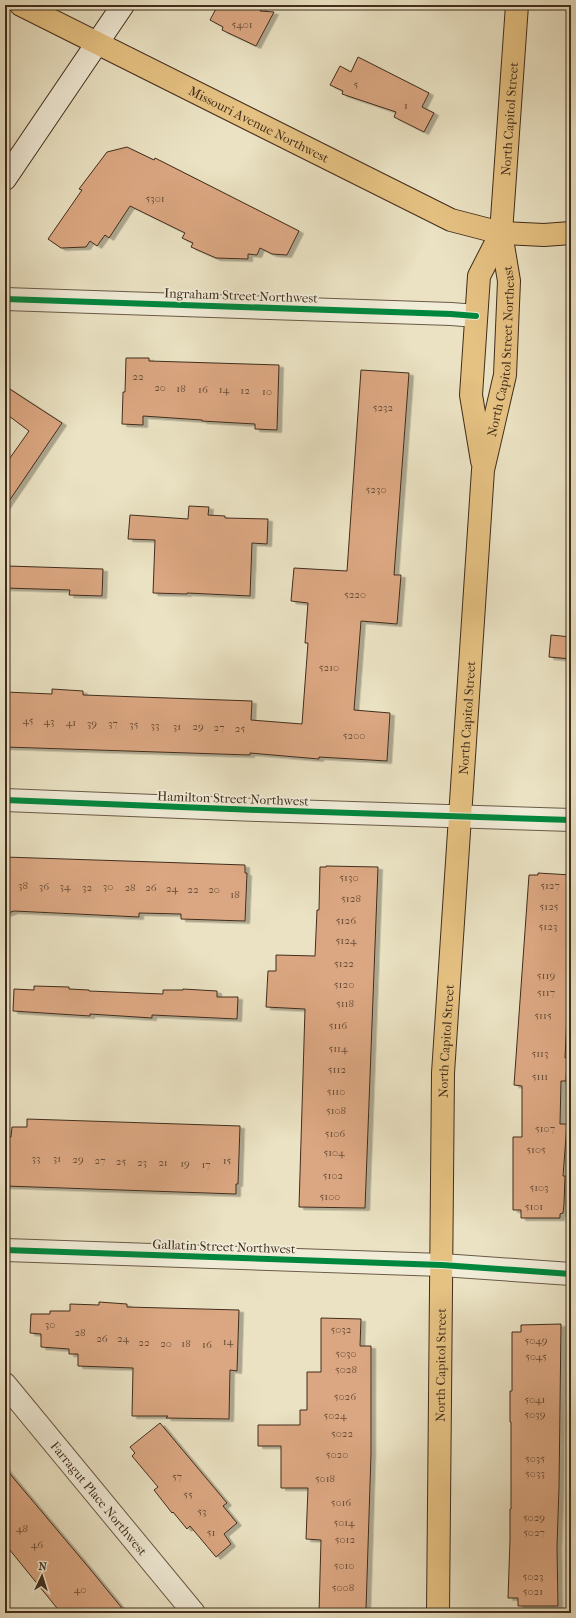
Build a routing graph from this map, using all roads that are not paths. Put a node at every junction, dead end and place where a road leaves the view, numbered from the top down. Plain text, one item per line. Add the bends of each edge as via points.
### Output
1 (21, 5) edge
2 (123, 5) edge
3 (517, 5) edge
4 (97, 42) junction
5 (5, 179) edge
6 (501, 233) junction
7 (571, 233) edge
8 (5, 299) edge
9 (476, 316) junction
10 (483, 470) junction
11 (5, 800) edge
12 (460, 816) junction
13 (571, 820) edge
14 (5, 1250) edge
15 (442, 1265) junction
16 (571, 1274) edge
17 (5, 1384) edge
18 (194, 1613) edge
19 (438, 1613) edge

1 - 4 main road, Missouri Avenue Northwest
2 - 4 street
3 - 6 main road, North Capitol Street
4 - 5 street
4 - 6 main road, Missouri Avenue Northwest via 451,220
6 - 7 main road, Missouri Avenue Northwest
6 - 9 main road via 479,276
6 - 10 main road, North Capitol Street Northeast via 510,281 505,375
8 - 9 street, Ingraham Street Northwest
9 - 10 main road via 471,395
10 - 12 main road, North Capitol Street
11 - 12 street, Hamilton Street Northwest
12 - 13 street, Hamilton Street Northwest
12 - 15 main road, North Capitol Street via 443,1073
14 - 15 street, Gallatin Street Northwest
15 - 16 street, Gallatin Street Northwest
15 - 19 main road, North Capitol Street
17 - 18 street, Farragut Place Northwest

